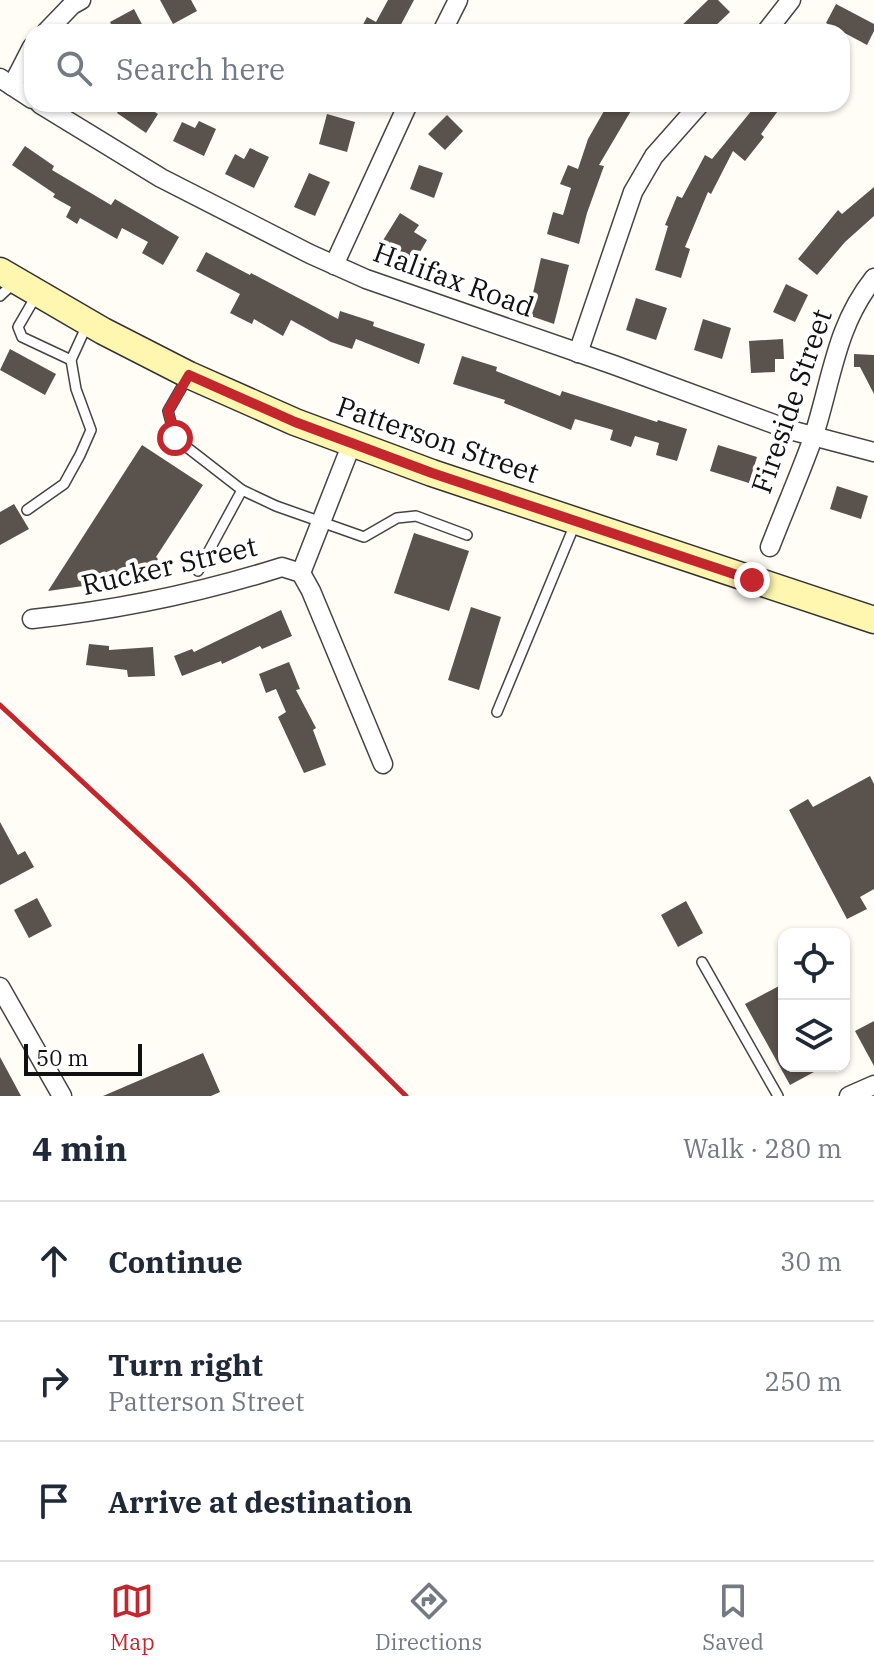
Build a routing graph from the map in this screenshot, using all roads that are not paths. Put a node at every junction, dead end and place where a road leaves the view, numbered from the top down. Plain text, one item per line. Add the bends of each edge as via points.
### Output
1 (81, 0) edge
2 (458, 0) edge
3 (791, 0) edge
4 (54, 24) edge
5 (446, 24) edge
6 (772, 24) edge
7 (24, 58) edge
8 (6, 82) edge
9 (24, 94) edge
10 (53, 112) edge
11 (404, 112) edge
12 (693, 112) edge
13 (334, 265) junction
14 (874, 278) edge
15 (14, 285) edge
16 (88, 322) junction
17 (578, 353) junction
18 (71, 360) junction
19 (189, 375) junction
20 (813, 436) junction
21 (352, 443) junction
22 (874, 452) edge
23 (242, 490) junction
24 (27, 510) dead end
25 (577, 521) junction
26 (321, 522) junction
27 (467, 535) dead end
28 (770, 547) dead end
29 (198, 571) dead end
30 (301, 573) junction
31 (32, 619) dead end
32 (874, 620) edge
33 (497, 712) dead end
34 (383, 764) dead end
35 (702, 962) dead end
36 (0, 987) edge
37 (874, 1085) edge
38 (62, 1096) edge
39 (778, 1096) edge
40 (849, 1096) edge

1 - 4 street
2 - 5 street
3 - 6 street
7 - 8 street
8 - 9 street
10 - 13 street, Halifax Road via 161,178
11 - 13 street
12 - 17 street via 654,156 633,192
13 - 17 street, Halifax Road
14 - 20 street, Fireside Street via 853,306
15 - 16 main road, Patterson Street
15 - 18 lane via 22,337
16 - 18 lane
16 - 19 main road, Patterson Street
17 - 20 street, Halifax Road
18 - 24 lane via 91,430 64,484
19 - 21 main road, Patterson Street
19 - 23 lane via 168,411 175,438
20 - 22 street, Halifax Road
20 - 28 street, Fireside Street
21 - 25 main road, Patterson Street
21 - 26 street
23 - 26 lane
23 - 29 lane
25 - 32 main road, Patterson Street
25 - 33 lane
26 - 27 lane via 364,537 397,518 416,516
26 - 30 street
30 - 31 street, Rucker Street via 282,567 157,601
30 - 34 street
35 - 39 lane
36 - 38 street
37 - 40 street

